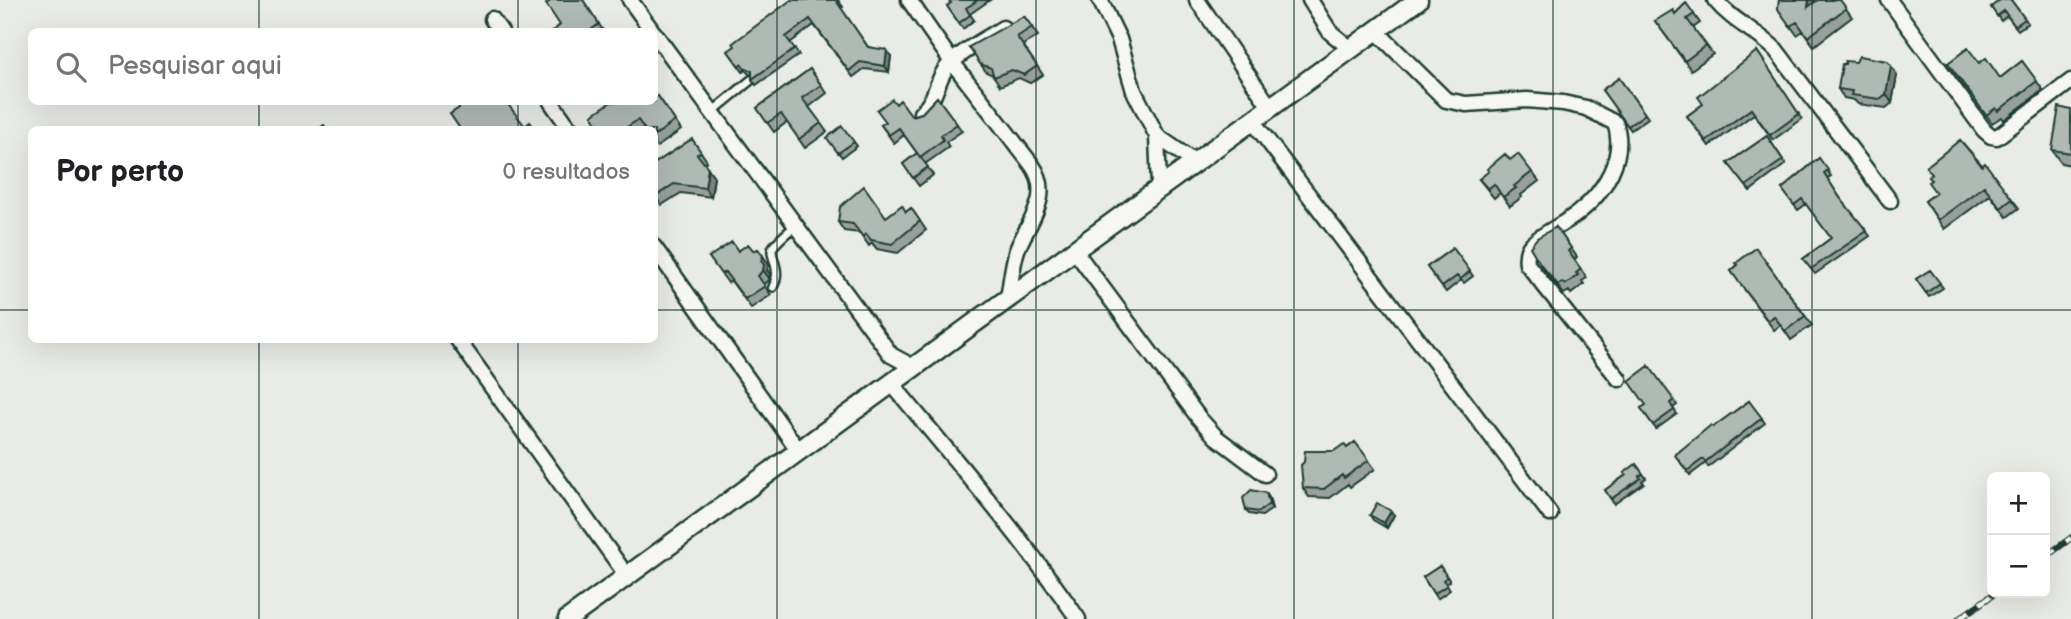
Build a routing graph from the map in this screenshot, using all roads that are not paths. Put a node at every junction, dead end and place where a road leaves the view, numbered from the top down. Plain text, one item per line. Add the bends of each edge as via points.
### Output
1 (630, 0) edge
2 (909, 0) edge
3 (1100, 0) edge
4 (1197, 0) edge
5 (1310, 0) edge
6 (1418, 0) edge
7 (1716, 0) edge
8 (1889, 0) edge
9 (1003, 27) edge
10 (651, 28) edge
11 (1376, 31) junction
12 (1330, 32) junction
13 (658, 38) edge
14 (1351, 49) junction
15 (952, 62) junction
16 (1332, 62) junction
17 (751, 80) edge
18 (2071, 81) edge
19 (553, 105) edge
20 (1270, 107) junction
21 (712, 112) junction
22 (921, 113) edge
23 (1252, 120) junction
24 (567, 126) edge
25 (1157, 136) junction
26 (1193, 161) junction
27 (1159, 187) junction
28 (1890, 201) dead end
29 (795, 226) junction
30 (1075, 251) junction
31 (658, 253) edge
32 (773, 287) dead end
33 (1008, 298) junction
34 (460, 343) edge
35 (891, 355) junction
36 (915, 368) junction
37 (1619, 379) dead end
38 (890, 385) junction
39 (799, 451) junction
40 (1265, 474) dead end
41 (1550, 514) dead end
42 (627, 576) junction
43 (568, 619) edge
44 (1078, 619) edge

1 - 10 street
2 - 15 street
3 - 25 street via 1119,39 1134,91
4 - 20 street
5 - 12 street
6 - 11 street
7 - 28 street via 1776,50
8 - 18 street via 1991,136 1997,137
9 - 15 street
11 - 14 street
11 - 37 street via 1446,100 1563,103 1586,108 1615,124 1619,155 1604,184 1580,212 1530,246 1525,256
12 - 14 street
12 - 16 street
13 - 21 street
14 - 16 street
15 - 22 street
15 - 33 street via 1040,181 1038,208 1018,248
16 - 20 street
17 - 21 lane
19 - 24 street
20 - 23 street
21 - 29 street
23 - 26 street
23 - 41 street
25 - 26 street
25 - 27 street
26 - 27 street
27 - 30 street
29 - 32 lane via 773,248 778,278
29 - 35 street
30 - 33 street
30 - 40 street via 1199,418
31 - 39 street
33 - 36 street
34 - 42 street
35 - 36 street
35 - 38 street
36 - 38 street
38 - 39 street
38 - 44 street via 996,510
39 - 42 street
42 - 43 street

